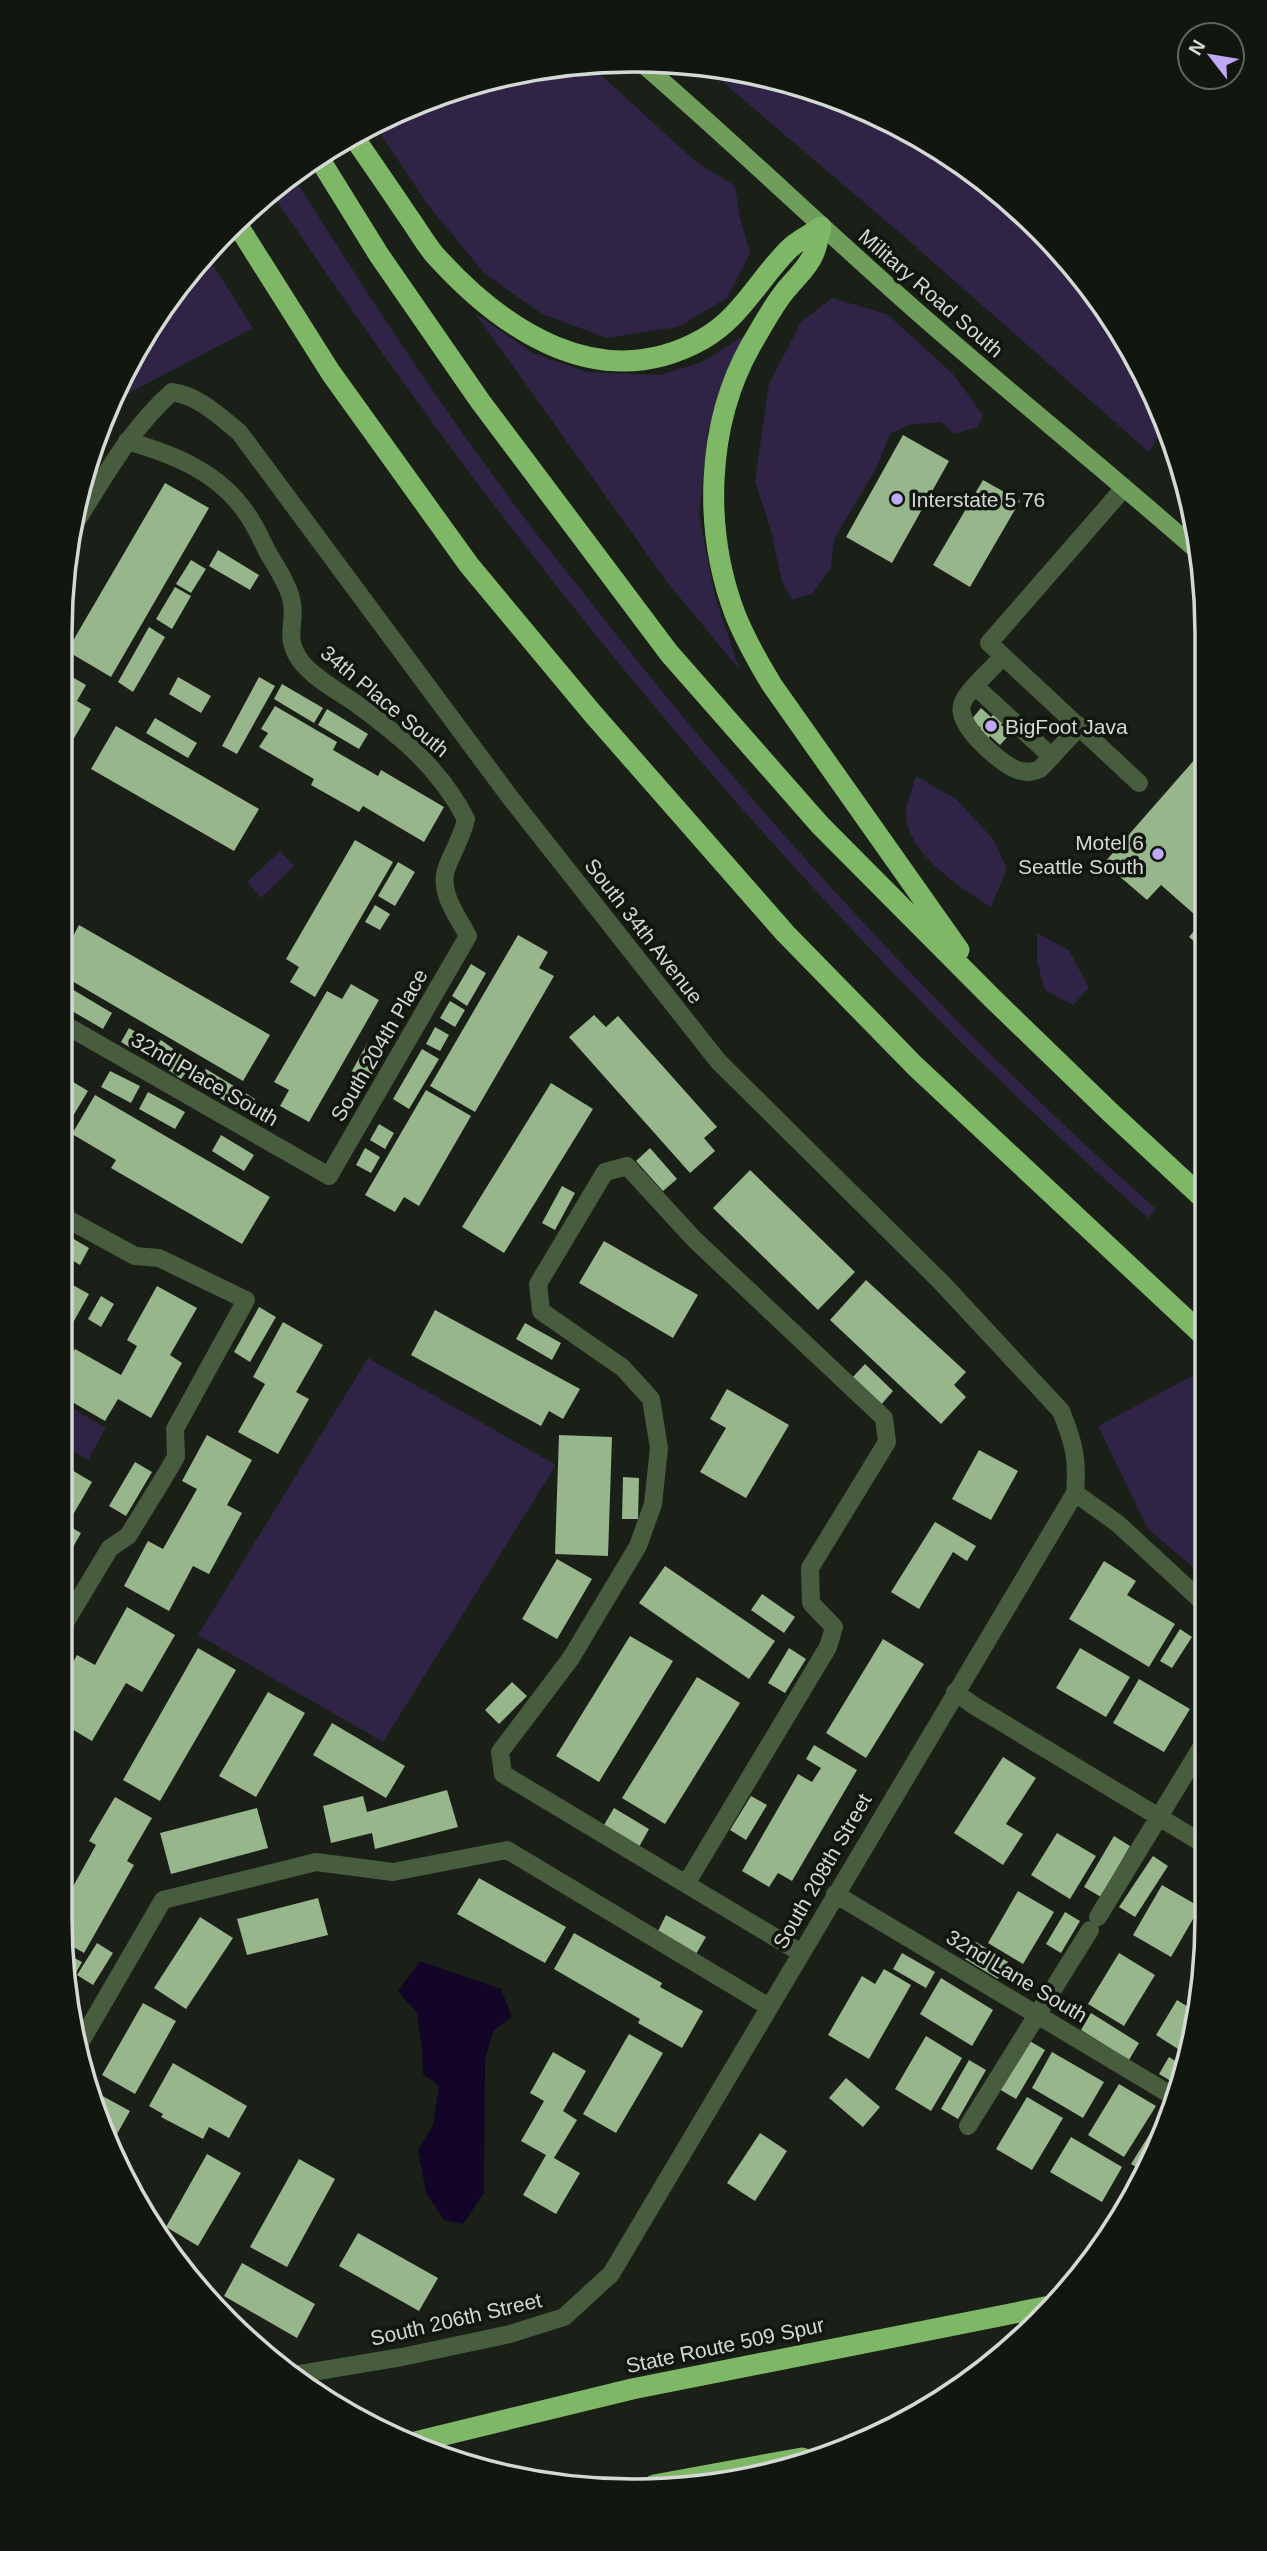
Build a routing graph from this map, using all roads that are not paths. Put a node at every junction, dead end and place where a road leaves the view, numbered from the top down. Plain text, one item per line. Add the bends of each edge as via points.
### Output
1 (652, 73) edge
2 (359, 144) edge
3 (323, 165) edge
4 (821, 227) junction
5 (242, 231) edge
6 (127, 441) junction
7 (1125, 488) junction
8 (88, 504) edge
9 (1187, 542) edge
10 (1003, 656) junction
11 (975, 687) junction
12 (1080, 726) junction
13 (1052, 757) junction
14 (1139, 783) dead end
15 (468, 936) joint
16 (993, 999) junction
17 (72, 1029) edge
18 (329, 1176) joint
19 (1195, 1191) edge
20 (72, 1222) edge
21 (1195, 1328) edge
22 (1075, 1493) junction
23 (1195, 1595) edge
24 (72, 1611) edge
25 (955, 1692) junction
26 (1195, 1757) edge
27 (1158, 1817) junction
28 (1195, 1839) edge
29 (686, 1884) junction
30 (835, 1894) junction
31 (801, 1952) junction
32 (769, 2007) junction
33 (1037, 2014) junction
34 (85, 2035) edge
35 (1167, 2092) edge
36 (968, 2126) dead end
37 (611, 2274) joint
38 (1037, 2309) edge
39 (305, 2373) edge
40 (427, 2439) edge

1 - 4 main road, Military Road South
2 - 4 highway via 432,252 479,301 549,345 593,358 653,356 702,340 747,302 787,251
3 - 16 highway via 480,401 669,653 820,825
4 - 7 main road, Military Road South
4 - 16 highway via 811,261 749,348 726,409 714,476 714,515 726,586 751,649 772,685
5 - 21 highway via 331,373 468,565 602,725 785,933 915,1066
6 - 8 street
6 - 15 street, 34th Place South via 190,464 234,498 291,598 289,633 301,661 424,759 456,799 467,819 444,881
6 - 22 street, South 34th Avenue via 172,392 210,408 239,432 509,796 718,1060 942,1283 1062,1411 1077,1464
7 - 9 main road, Military Road South
7 - 10 street via 989,643
10 - 11 street
10 - 12 street
11 - 13 street
11 - 13 street via 962,702 961,713 970,731 1015,769 1031,773
12 - 13 street
12 - 14 street
15 - 18 street, South 204th Place
16 - 19 highway
17 - 18 street, 32nd Place South
20 - 24 street via 135,1256 159,1258 246,1300 175,1429 176,1457 128,1536 110,1548
22 - 23 street via 1117,1523
22 - 25 street, South 208th Street
25 - 27 street
25 - 30 street, South 208th Street
26 - 27 street
27 - 28 street
27 - 33 street
29 - 29 street via 503,1774 500,1752 571,1658 638,1546 653,1504 659,1448 651,1399 623,1368 541,1311 538,1284 605,1172 628,1166 694,1239 884,1418 887,1442 810,1568 811,1603 834,1628 828,1647
29 - 31 street
30 - 31 street, South 208th Street
30 - 33 street, 32nd Lane South
31 - 32 street, South 208th Street
32 - 34 street via 507,1850 393,1872 316,1862 163,1900
32 - 37 street, South 208th Street
33 - 35 street, 32nd Lane South
33 - 36 street
37 - 39 street, South 206th Street via 564,2317 521,2331
38 - 40 highway, State Route 509 Spur via 632,2389

